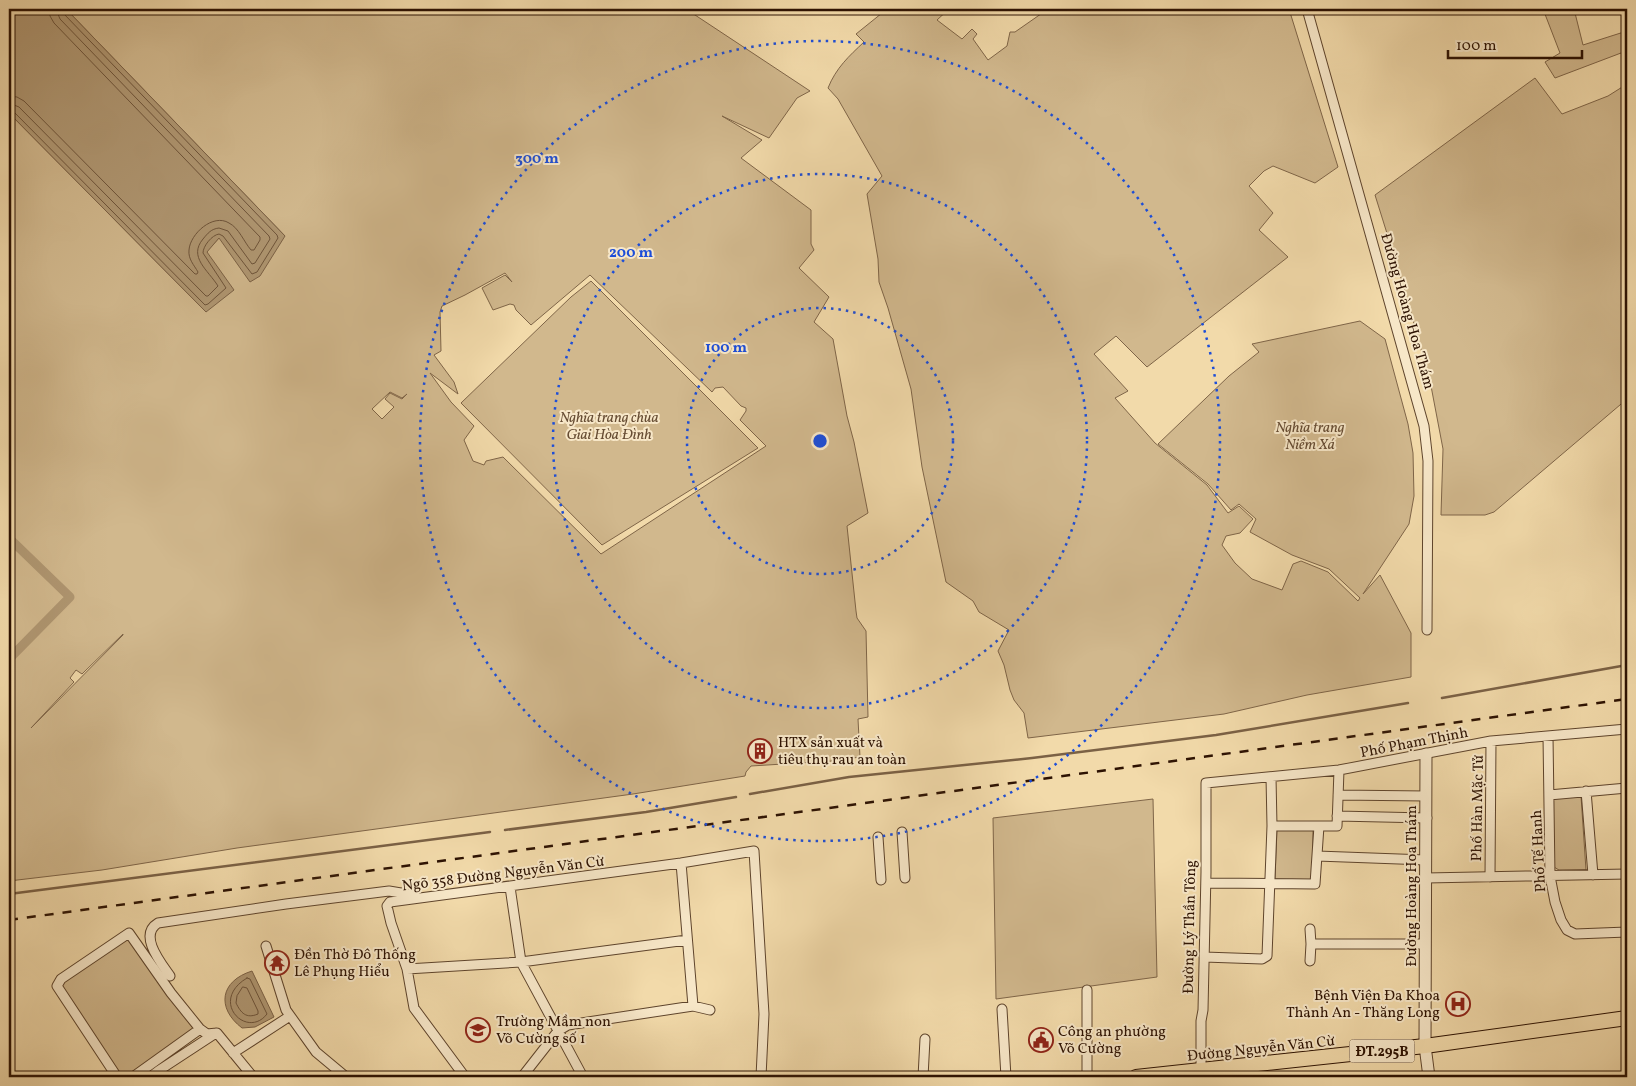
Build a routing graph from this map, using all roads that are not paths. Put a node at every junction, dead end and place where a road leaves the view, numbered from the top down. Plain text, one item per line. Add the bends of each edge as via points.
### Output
1 (1307, 9) edge
2 (1427, 630) dead end
3 (1627, 729) edge
4 (1548, 736) junction
5 (1491, 741) junction
6 (1426, 754) junction
7 (1339, 770) junction
8 (1271, 777) junction
9 (1206, 783) joint
10 (1627, 788) edge
11 (1586, 792) junction
12 (1338, 795) junction
13 (1549, 795) junction
14 (1426, 796) junction
15 (1337, 816) junction
16 (1427, 818) junction
17 (1272, 826) junction
18 (1319, 826) junction
19 (902, 832) dead end
20 (878, 837) dead end
21 (1317, 856) junction
22 (1426, 860) junction
23 (681, 863) junction
24 (1627, 874) edge
25 (1593, 875) junction
26 (1490, 876) junction
27 (1550, 876) junction
28 (906, 878) dead end
29 (1426, 878) junction
30 (881, 880) dead end
31 (1206, 883) junction
32 (1271, 885) junction
33 (510, 887) junction
34 (421, 897) junction
35 (1310, 929) dead end
36 (1627, 932) edge
37 (687, 940) junction
38 (1311, 944) junction
39 (1425, 944) junction
40 (266, 946) dead end
41 (1204, 957) junction
42 (1310, 961) dead end
43 (521, 962) junction
44 (407, 969) junction
45 (170, 976) dead end
46 (1087, 990) dead end
47 (693, 1006) junction
48 (1002, 1008) dead end
49 (710, 1010) dead end
50 (290, 1016) junction
51 (1627, 1018) edge
52 (200, 1030) junction
53 (558, 1031) junction
54 (217, 1033) junction
55 (924, 1040) dead end
56 (1425, 1046) junction
57 (233, 1053) junction
58 (1205, 1072) edge
59 (117, 1077) edge
60 (134, 1077) edge
61 (156, 1077) edge
62 (252, 1077) edge
63 (346, 1077) edge
64 (465, 1077) edge
65 (522, 1077) edge
66 (583, 1077) edge
67 (761, 1077) edge
68 (923, 1077) edge
69 (1006, 1077) edge
70 (1087, 1077) edge
71 (1136, 1077) edge
72 (1429, 1077) edge

1 - 2 street, Đường Hoàng Hoa Thám via 1424,426 1428,461
3 - 4 street, Phố Phạm Thịnh
4 - 5 street, Phố Phạm Thịnh
4 - 13 street, Phố Tế Hanh
5 - 6 street, Phố Phạm Thịnh
5 - 26 street, Phố Hàn Mặc Tử
6 - 7 street, Phố Phạm Thịnh
6 - 14 street, Đường Hoàng Hoa Thám
7 - 8 street, Phố Phạm Thịnh
7 - 12 street
8 - 9 street, Phố Phạm Thịnh
8 - 17 street
9 - 31 street, Đường Lý Thần Tông
10 - 11 street
11 - 13 street
11 - 25 street
12 - 14 street
12 - 15 street
13 - 27 street, Phố Tế Hanh
14 - 16 street, Đường Hoàng Hoa Thám
15 - 16 street
15 - 18 street via 1337,826
16 - 22 street, Đường Hoàng Hoa Thám
17 - 18 street
17 - 32 street
18 - 21 street
19 - 28 street
20 - 30 street
21 - 22 street
21 - 32 street via 1315,884
22 - 29 street, Đường Hoàng Hoa Thám
23 - 33 street, Ngõ 358 Đường Nguyễn Văn Cừ
23 - 37 street
23 - 67 street, Ngõ 358 Đường Nguyễn Văn Cừ via 754,851 764,1014
24 - 25 street
25 - 27 street
26 - 27 street
26 - 29 street
27 - 36 street, Phố Tế Hanh via 1558,913 1569,932
29 - 39 street, Đường Hoàng Hoa Thám
31 - 32 street
31 - 41 street, Đường Lý Thần Tông
32 - 41 street via 1265,958
33 - 34 street, Ngõ 358 Đường Nguyễn Văn Cừ
33 - 43 street
34 - 44 street, Ngõ 358 Đường Nguyễn Văn Cừ via 390,902 387,906 390,924
34 - 45 street via 389,891 158,923 150,930 150,940
35 - 38 street
37 - 43 street
37 - 47 street
38 - 39 street
38 - 42 street
39 - 56 street, Đường Hoàng Hoa Thám
40 - 50 street
41 - 58 street, Đường Lý Thần Tông via 1201,1021
43 - 44 street
43 - 53 street
44 - 64 street, Ngõ 358 Đường Nguyễn Văn Cừ via 414,1008
46 - 70 street
47 - 49 street
47 - 53 street via 568,1025
48 - 69 street
50 - 57 street
50 - 63 street via 316,1052
51 - 56 main road, Đường Nguyễn Văn Cừ / ĐT.295B
52 - 54 street via 207,1034
52 - 59 street via 129,933 61,979 57,986
52 - 60 street
53 - 65 street
53 - 66 street
54 - 57 street
54 - 61 street via 158,1071 154,1074
55 - 68 street
56 - 58 main road, Đường Nguyễn Văn Cừ / ĐT.295B
56 - 72 street, Đường Hoàng Hoa Thám
57 - 62 street
58 - 71 main road, Đường Nguyễn Văn Cừ / ĐT.295B

